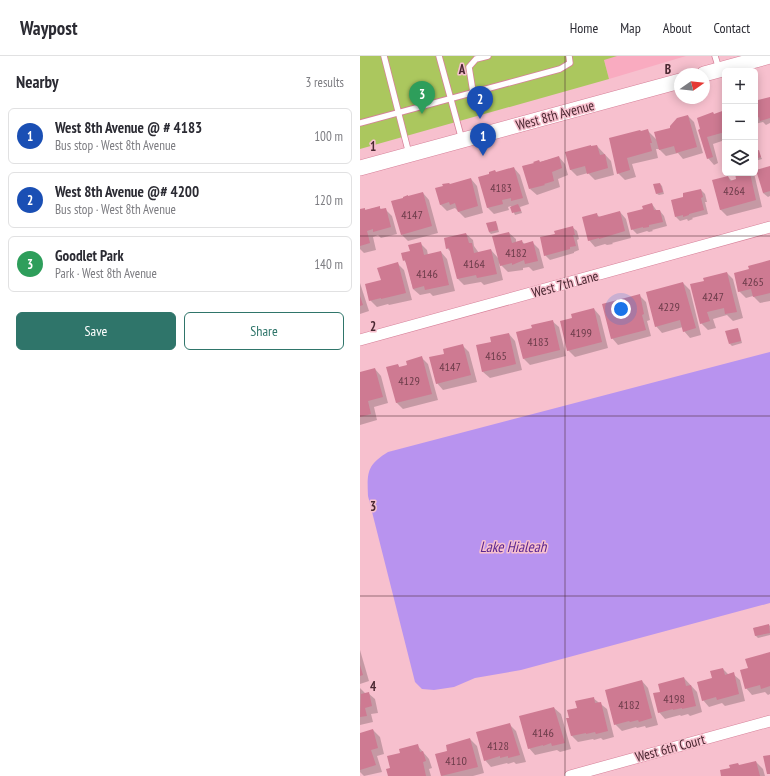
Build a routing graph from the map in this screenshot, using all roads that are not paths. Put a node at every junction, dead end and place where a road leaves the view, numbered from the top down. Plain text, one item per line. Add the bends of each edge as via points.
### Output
1 (384, 56) edge
2 (438, 56) edge
3 (488, 56) edge
4 (569, 56) edge
5 (770, 56) edge
6 (717, 63) edge
7 (674, 83) edge
8 (473, 92) junction
9 (450, 98) junction
10 (398, 112) junction
11 (360, 122) edge
12 (462, 141) junction
13 (409, 155) junction
14 (360, 168) edge
15 (770, 227) edge
16 (360, 340) edge
17 (770, 721) edge
18 (570, 776) edge

1 - 10 lane
2 - 9 lane
3 - 8 lane via 476,59 469,67
4 - 8 lane via 570,64 560,69
5 - 6 street
7 - 12 street, West 8th Avenue
8 - 9 lane
9 - 10 lane
9 - 12 lane
10 - 11 lane
10 - 13 lane
12 - 13 street, West 8th Avenue
13 - 14 street, West 8th Avenue
15 - 16 street, West 7th Lane
17 - 18 street, West 6th Court

